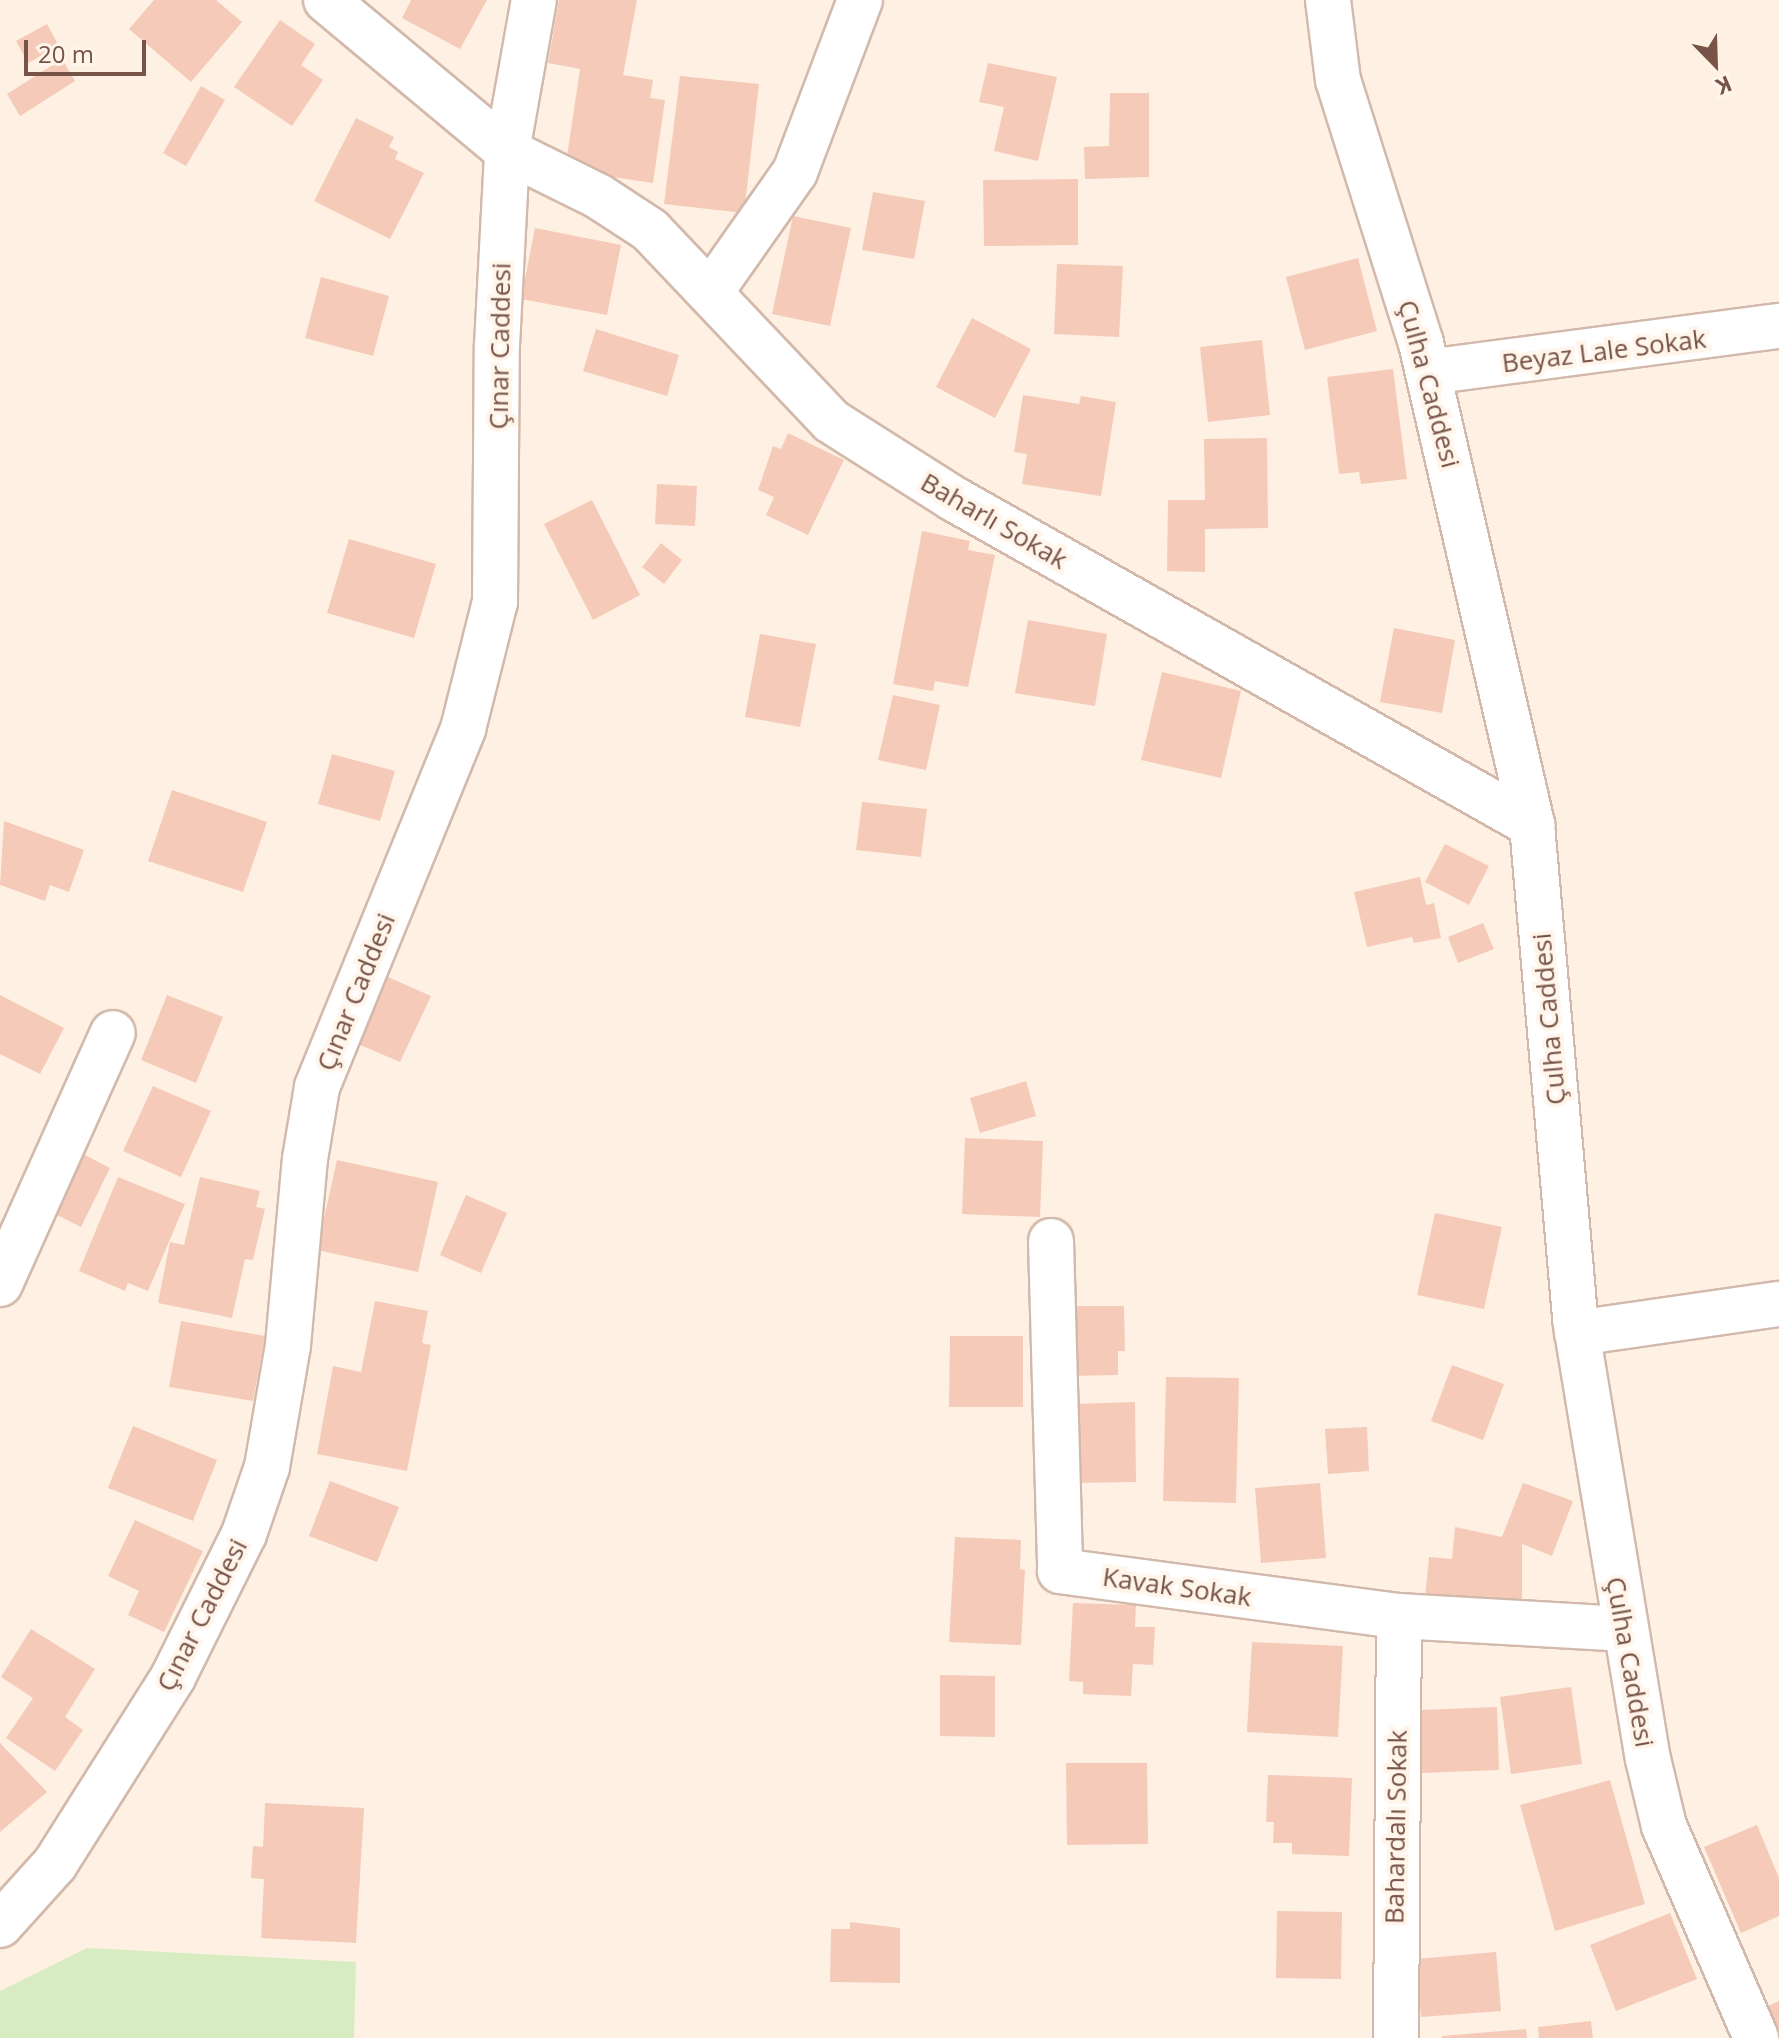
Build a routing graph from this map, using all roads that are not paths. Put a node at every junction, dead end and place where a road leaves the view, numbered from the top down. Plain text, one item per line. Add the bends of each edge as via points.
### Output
1 (326, 0) edge
2 (534, 0) edge
3 (860, 0) edge
4 (1328, 0) edge
5 (507, 151) junction
6 (712, 290) junction
7 (1779, 326) edge
8 (1428, 372) junction
9 (1532, 825) junction
10 (113, 1033) dead end
11 (1051, 1241) dead end
12 (0, 1284) edge
13 (1779, 1304) edge
14 (1577, 1333) junction
15 (1399, 1616) junction
16 (1623, 1629) junction
17 (0, 1925) edge
18 (1396, 2038) edge
19 (1756, 2038) edge

1 - 5 street, Baharlı Sokak
2 - 5 street, Çınar Caddesi
3 - 6 street via 795,172
4 - 8 street, Çulha Caddesi via 1338,80
5 - 6 street, Baharlı Sokak via 618,207
5 - 17 street, Çınar Caddesi via 497,345 499,512 491,629 438,797 317,1087 288,1345 267,1467 244,1534 173,1677 55,1864
6 - 9 street, Baharlı Sokak via 804,397 873,450
7 - 8 street, Beyaz Lale Sokak
8 - 9 street, Çulha Caddesi
9 - 14 street, Çulha Caddesi
10 - 12 street
11 - 15 street, Kavak Sokak via 1060,1571
13 - 14 street
14 - 16 street, Çulha Caddesi
15 - 16 street, Kavak Sokak
15 - 18 street, Bahardalı Sokak
16 - 19 street, Çulha Caddesi via 1664,1826

